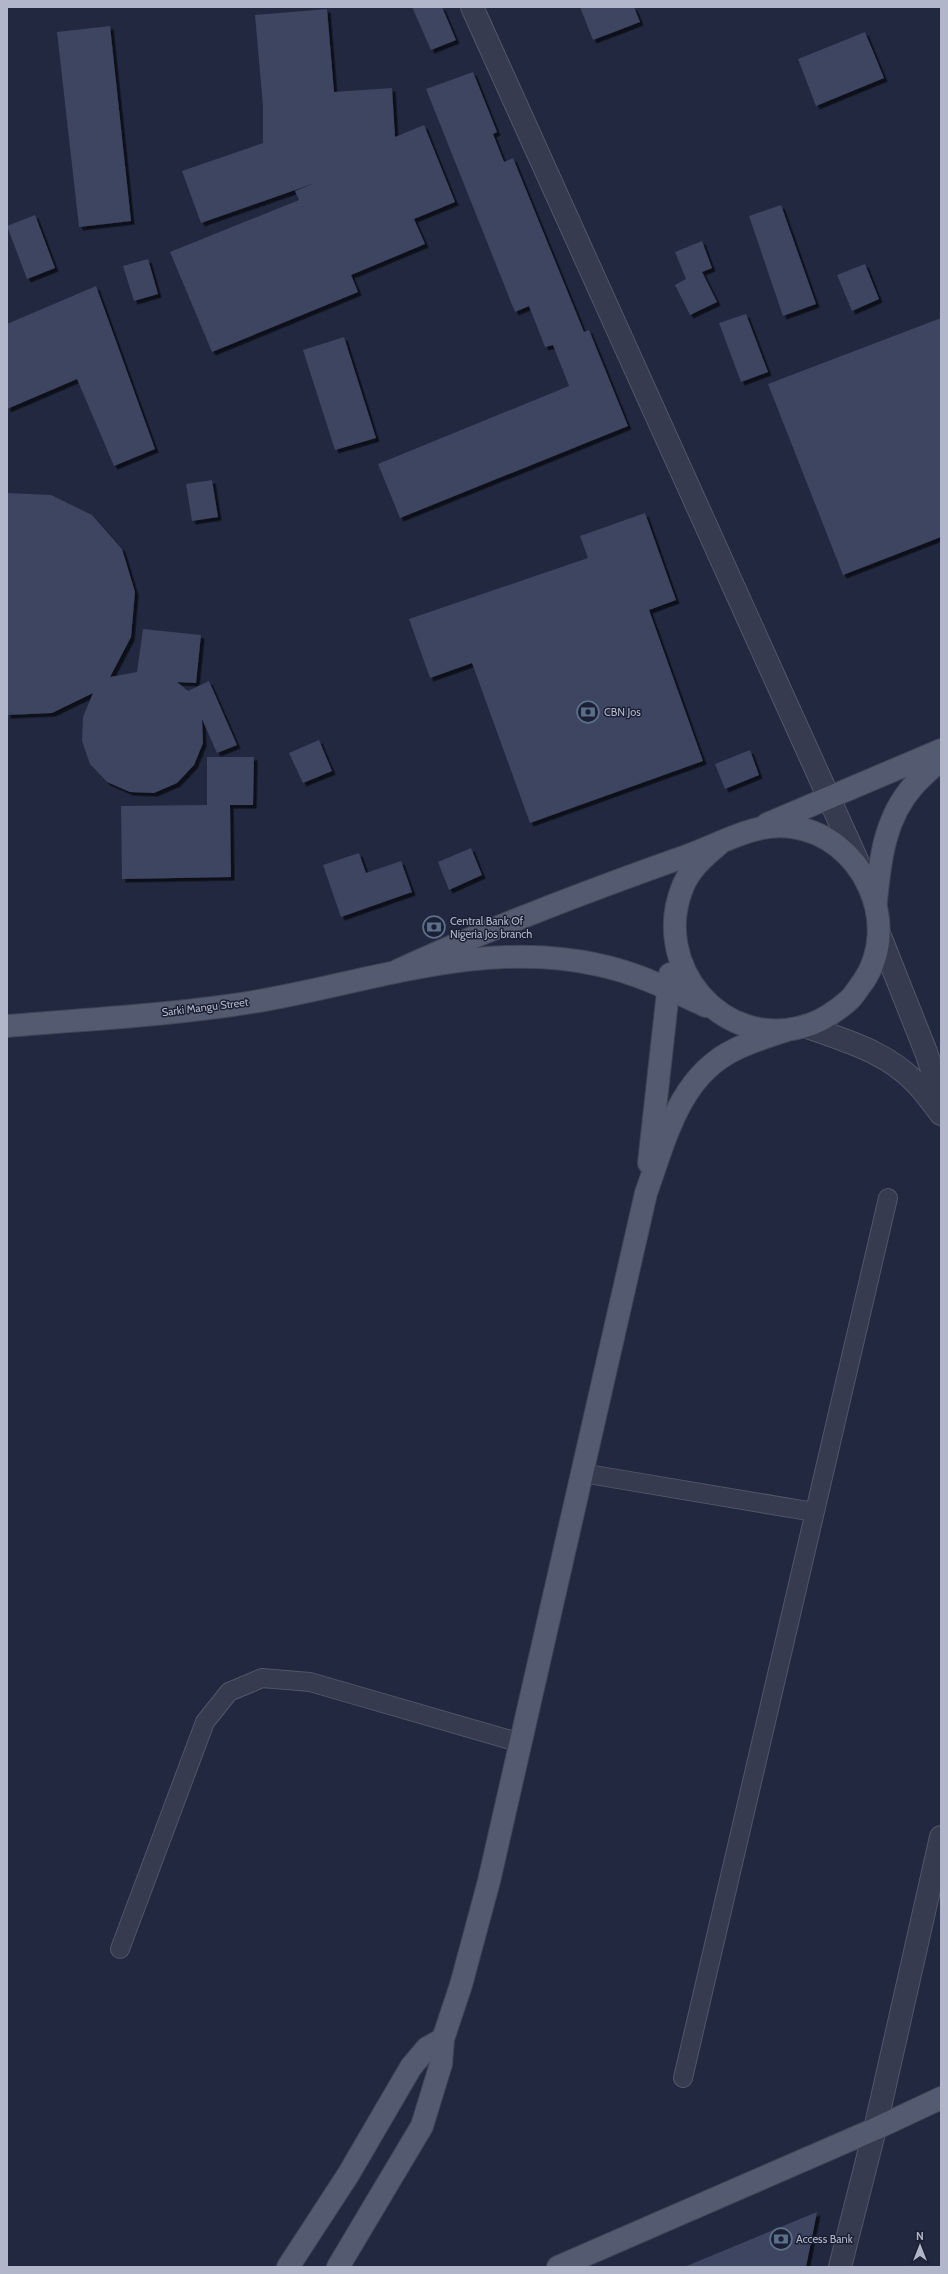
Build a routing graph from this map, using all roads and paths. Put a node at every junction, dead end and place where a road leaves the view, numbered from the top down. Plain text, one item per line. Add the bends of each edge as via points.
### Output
1 (472, 7) edge
2 (941, 750) edge
3 (941, 759) edge
4 (829, 798) junction
5 (757, 828) junction
6 (718, 845) junction
7 (861, 869) junction
8 (876, 901) junction
9 (880, 936) junction
10 (675, 938) junction
11 (399, 970) junction
12 (668, 988) junction
13 (715, 1010) junction
14 (7, 1026) edge
15 (796, 1028) junction
16 (941, 1097) edge
17 (941, 1114) edge
18 (646, 1193) junction
19 (888, 1198) dead end
20 (582, 1473) junction
21 (814, 1512) junction
22 (521, 1744) junction
23 (941, 1837) edge
24 (120, 1949) dead end
25 (443, 2039) junction
26 (683, 2078) dead end
27 (941, 2098) edge
28 (875, 2129) junction
29 (288, 2267) edge
30 (338, 2267) edge
31 (558, 2267) edge
32 (840, 2267) edge

1 - 4 street
2 - 4 main road
3 - 8 main road via 913,785 895,812 887,831 880,861
4 - 5 main road
4 - 7 street
5 - 6 main road
5 - 7 main road via 792,827 810,831 845,852
6 - 10 main road via 692,870 683,884 678,902
6 - 11 main road via 593,888 483,931
7 - 8 main road
8 - 9 main road
9 - 15 main road via 870,970 850,999 822,1020
9 - 16 street
10 - 12 main road
10 - 13 main road via 681,962 691,984
11 - 12 main road via 479,959 540,957 599,965
11 - 14 main road, Sarki Mangu Street via 253,1002
12 - 13 main road
12 - 18 main road
13 - 15 main road via 730,1020 746,1026
15 - 17 street via 860,1045 890,1061 916,1082
15 - 18 main road via 735,1049 711,1064 692,1082 675,1113
18 - 20 main road
19 - 21 lane
20 - 21 lane
20 - 22 main road
21 - 26 lane
22 - 24 lane via 310,1682 262,1678 229,1692 205,1722
22 - 25 main road via 489,1882 461,1985
23 - 28 street
25 - 29 main road via 427,2048 411,2067 348,2175
25 - 30 main road via 441,2064 422,2126
27 - 28 main road
28 - 31 main road
28 - 32 street

